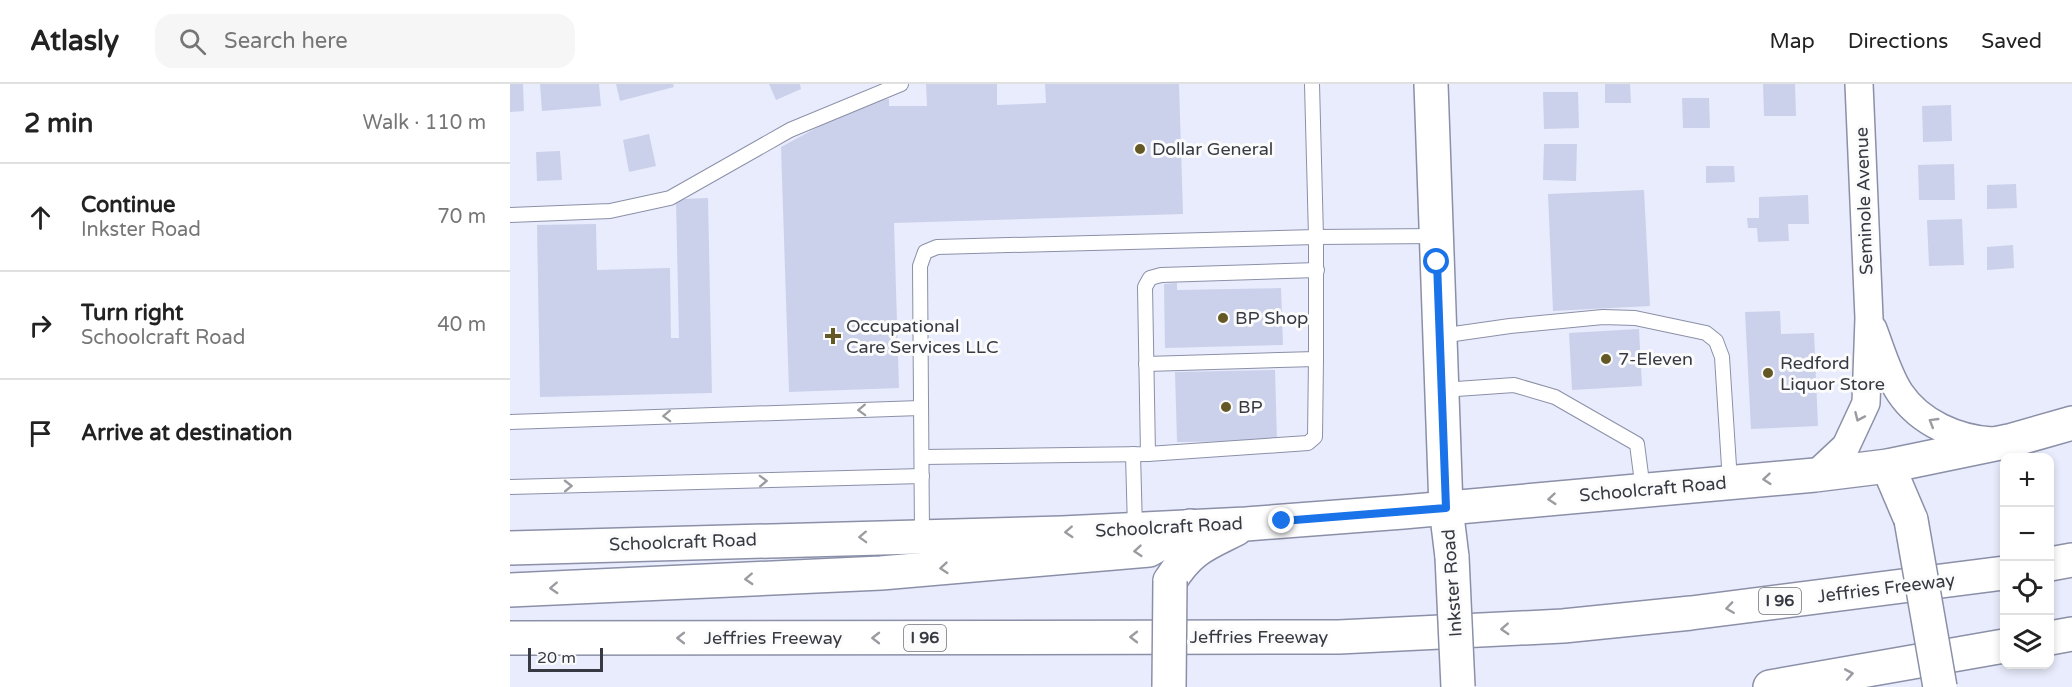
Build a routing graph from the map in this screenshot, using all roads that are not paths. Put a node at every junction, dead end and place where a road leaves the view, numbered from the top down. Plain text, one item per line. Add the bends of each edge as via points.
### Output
1 (901, 84) edge
2 (1312, 84) edge
3 (1431, 84) edge
4 (1858, 84) edge
5 (510, 215) edge
6 (1436, 236) junction
7 (1316, 237) junction
8 (1317, 270) junction
9 (1869, 318) junction
10 (1440, 336) junction
11 (1316, 358) junction
12 (1146, 364) junction
13 (1442, 390) junction
14 (920, 408) junction
15 (510, 422) edge
16 (2072, 423) edge
17 (2009, 441) junction
18 (1133, 454) junction
19 (1148, 454) junction
20 (922, 457) junction
21 (1888, 466) junction
22 (1815, 475) junction
23 (922, 476) junction
24 (1731, 482) junction
25 (510, 487) edge
26 (1643, 490) junction
27 (1446, 508) junction
28 (1246, 524) junction
29 (1190, 526) junction
30 (1135, 529) junction
31 (922, 535) junction
32 (510, 548) edge
33 (2072, 560) edge
34 (2054, 563) edge
35 (2000, 574) edge
36 (510, 590) edge
37 (2072, 634) edge
38 (2054, 637) edge
39 (510, 638) edge
40 (2000, 647) edge
41 (1169, 687) edge
42 (1458, 687) edge
43 (1770, 687) edge
44 (1940, 687) edge

1 - 5 lane via 790,130 670,198 610,211
2 - 7 lane
3 - 6 main road, Inkster Road
4 - 9 street, Seminole Avenue
6 - 7 lane
6 - 10 main road, Inkster Road
7 - 8 lane
7 - 14 lane via 936,247 925,252 920,266
8 - 11 lane
8 - 12 lane via 1150,278 1145,287
17 -> 9 street via 1958,435 1914,410 1899,393
9 -> 22 street via 1866,403 1846,446
10 - 13 main road, Inkster Road
10 - 24 lane via 1603,317 1635,318 1706,333 1716,341 1722,357
11 - 12 lane
11 - 19 lane via 1316,437 1308,443
12 - 19 lane
13 - 26 lane via 1514,385 1555,397 1637,444
13 - 27 main road, Inkster Road
14 -> 15 lane
14 - 20 lane
16 - 17 main road, Schoolcraft Road
17 - 21 main road, Schoolcraft Road
18 - 19 lane
18 - 20 lane
18 - 30 lane
20 - 23 lane
21 - 22 main road, Schoolcraft Road
21 - 44 main road, bridge via 1911,520
22 -> 24 main road, Schoolcraft Road
25 -> 23 lane
23 - 31 lane
24 - 26 main road, Schoolcraft Road
26 -> 27 main road, Schoolcraft Road
27 - 28 main road, Schoolcraft Road
27 - 42 main road, Inkster Road, bridge
28 - 29 main road, Schoolcraft Road
28 - 41 main road, bridge via 1193,551 1170,580
29 - 30 main road, Schoolcraft Road
29 -> 36 main road via 1149,549 1139,550 881,573
30 -> 31 main road, Schoolcraft Road
31 -> 32 main road, Schoolcraft Road
33 - 34 main road
35 -> 39 main road, Jeffries Freeway / I 96 via 1563,626 1371,635
37 - 38 main road
43 -> 40 main road

